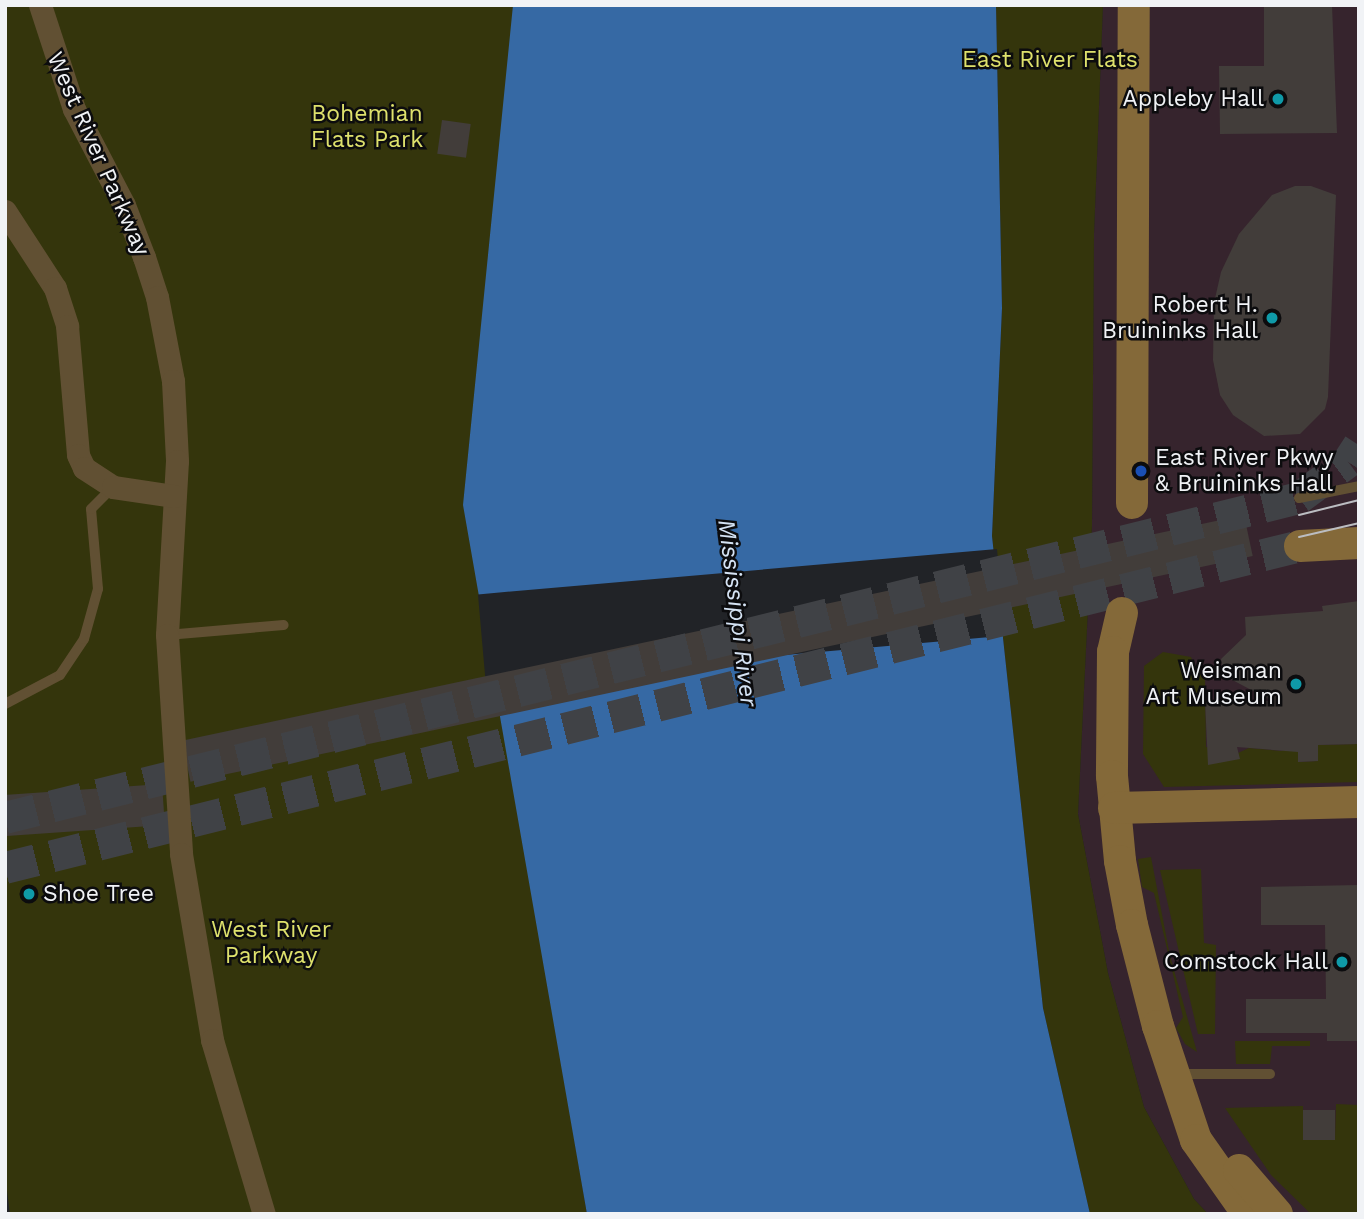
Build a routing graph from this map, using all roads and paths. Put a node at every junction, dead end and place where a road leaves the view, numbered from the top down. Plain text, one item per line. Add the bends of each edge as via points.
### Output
1 (40, 5) edge
2 (1134, 5) edge
3 (5, 211) edge
4 (1359, 486) edge
5 (113, 487) junction
6 (174, 496) junction
7 (1299, 498) dead end
8 (1132, 503) dead end
9 (1359, 534) edge
10 (1359, 543) edge
11 (1300, 547) joint
12 (1122, 612) dead end
13 (284, 625) dead end
14 (167, 635) junction
15 (5, 705) edge
16 (1359, 802) edge
17 (1114, 808) junction
18 (1270, 1074) dead end
19 (1180, 1084) junction
20 (264, 1214) edge
21 (1248, 1214) edge
22 (1277, 1214) edge

1 - 6 street, West River Parkway via 74,109 124,205 157,297 173,381
2 - 8 street
3 - 5 street via 55,288 67,326 78,456 84,468
4 - 7 lane
5 - 6 street
5 - 15 lane via 91,509 98,589 85,639 60,675
6 - 14 street, West River Parkway
9 - 11 lane
10 - 11 street
12 - 17 street via 1113,652
13 - 14 lane
14 - 20 street, West River Parkway via 171,745 187,903 212,1040
16 - 17 street
17 - 19 street via 1132,925 1158,1026
18 - 19 lane
19 - 21 street via 1196,1140
19 - 22 street

